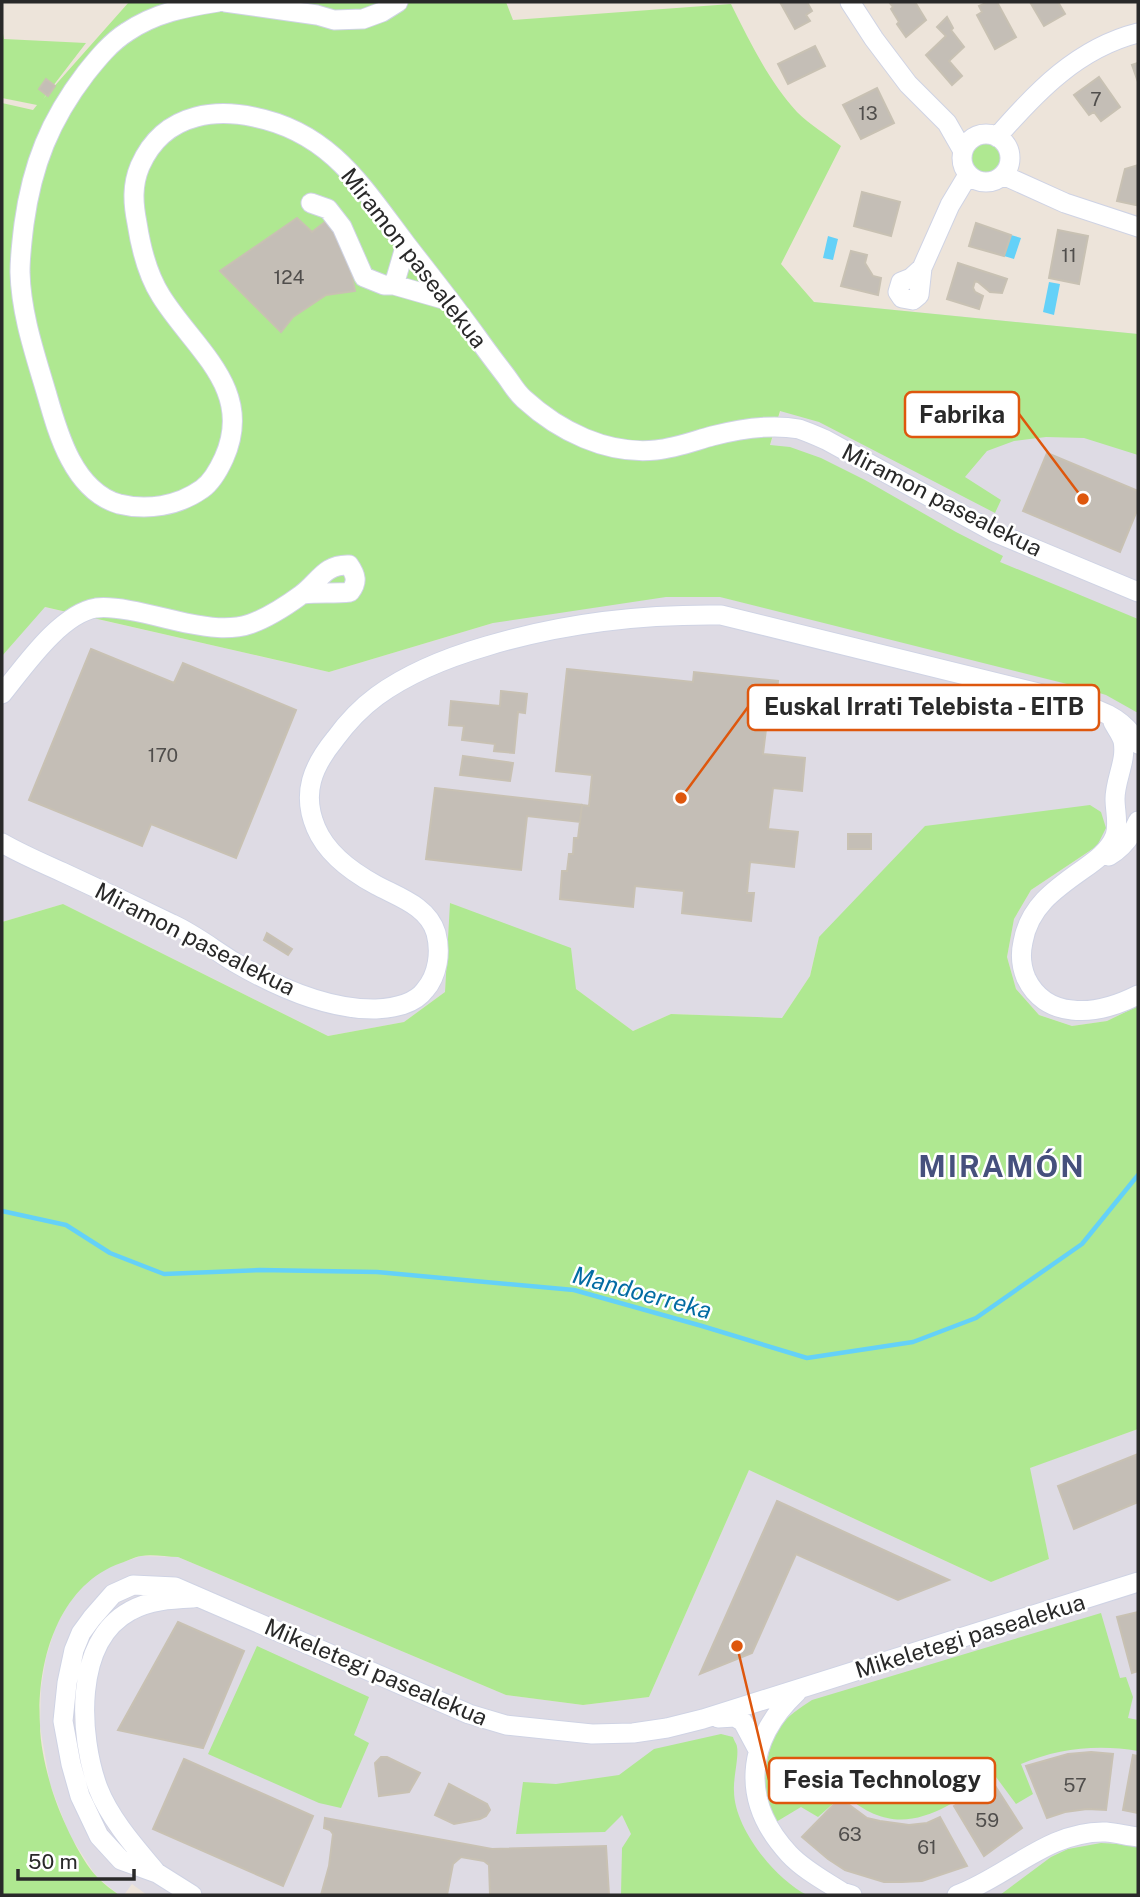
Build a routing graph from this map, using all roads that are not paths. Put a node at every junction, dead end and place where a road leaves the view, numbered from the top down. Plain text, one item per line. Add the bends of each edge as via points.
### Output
1 (218, 2) edge
2 (225, 2) edge
3 (398, 2) edge
4 (850, 2) edge
5 (1138, 33) edge
6 (947, 123) junction
7 (977, 136) junction
8 (998, 137) junction
9 (963, 151) junction
10 (968, 175) junction
11 (1003, 176) junction
12 (311, 203) dead end
13 (1138, 227) edge
14 (407, 244) junction
15 (918, 277) dead end
16 (394, 285) junction
17 (450, 302) junction
18 (1138, 592) edge
19 (303, 594) dead end
20 (2, 694) edge
21 (1109, 715) junction
22 (1138, 744) edge
23 (1130, 768) edge
24 (1116, 792) junction
25 (1137, 825) edge
26 (2, 843) edge
27 (1095, 861) junction
28 (1138, 995) edge
29 (1138, 1582) edge
30 (801, 1689) junction
31 (703, 1720) junction
32 (758, 1750) junction
33 (1138, 1838) edge
34 (192, 1895) edge
35 (852, 1895) edge
36 (957, 1895) edge

1 - 14 street, Miramon pasealekua via 171,11 122,34 97,59 59,111 38,156 20,253 22,297 56,425 78,472 113,502 140,508 163,506 206,487 230,444 233,415 226,387 160,294 140,243 133,198 137,174 153,142 166,131 195,117 229,114 298,131 346,168
2 - 3 street via 334,20 363,19
4 - 6 street via 908,84
5 - 8 street via 1072,63 1044,86
6 - 7 street
6 - 9 street
7 - 8 street
7 - 9 street
8 - 11 street via 1009,150
9 - 10 street
10 - 11 street via 979,182
10 - 15 street
11 - 13 street
12 - 16 street via 328,209 342,227 365,277
14 - 16 street
14 - 17 street, Miramon pasealekua
16 - 17 street
17 - 18 street, Miramon pasealekua via 523,398 589,440 638,451 657,450 745,429 797,429 836,445 994,532
19 - 20 street via 248,625 229,628 117,609 82,612 62,626
21 - 22 street, Miramon pasealekua via 1132,732
21 - 23 street
21 - 26 street, Miramon pasealekua via 1067,700 720,615 576,624 461,653 376,696 320,757 310,781 316,830 334,856 421,910 435,930 437,966 432,981 423,994 389,1008 337,1005 263,979 181,928
23 - 24 street
24 - 25 street via 1133,811
24 - 27 street via 1116,834
25 - 27 street via 1118,850
27 - 28 street via 1042,901 1024,934 1022,968 1037,995 1066,1010 1102,1009
29 - 30 street, Mikeletegi pasealekua
30 - 31 street, Mikeletegi pasealekua
30 - 32 street, Mikeletegi pasealekua via 773,1718
31 - 32 street via 735,1717 743,1722
31 - 34 street, Mikeletegi pasealekua via 606,1734 506,1725 441,1703 202,1598 154,1602 131,1610 102,1637 87,1679 85,1735 107,1806 157,1873
32 - 35 street, Mikeletegi pasealekua via 757,1802 772,1834 815,1875
33 - 36 street via 1105,1832 1060,1839

